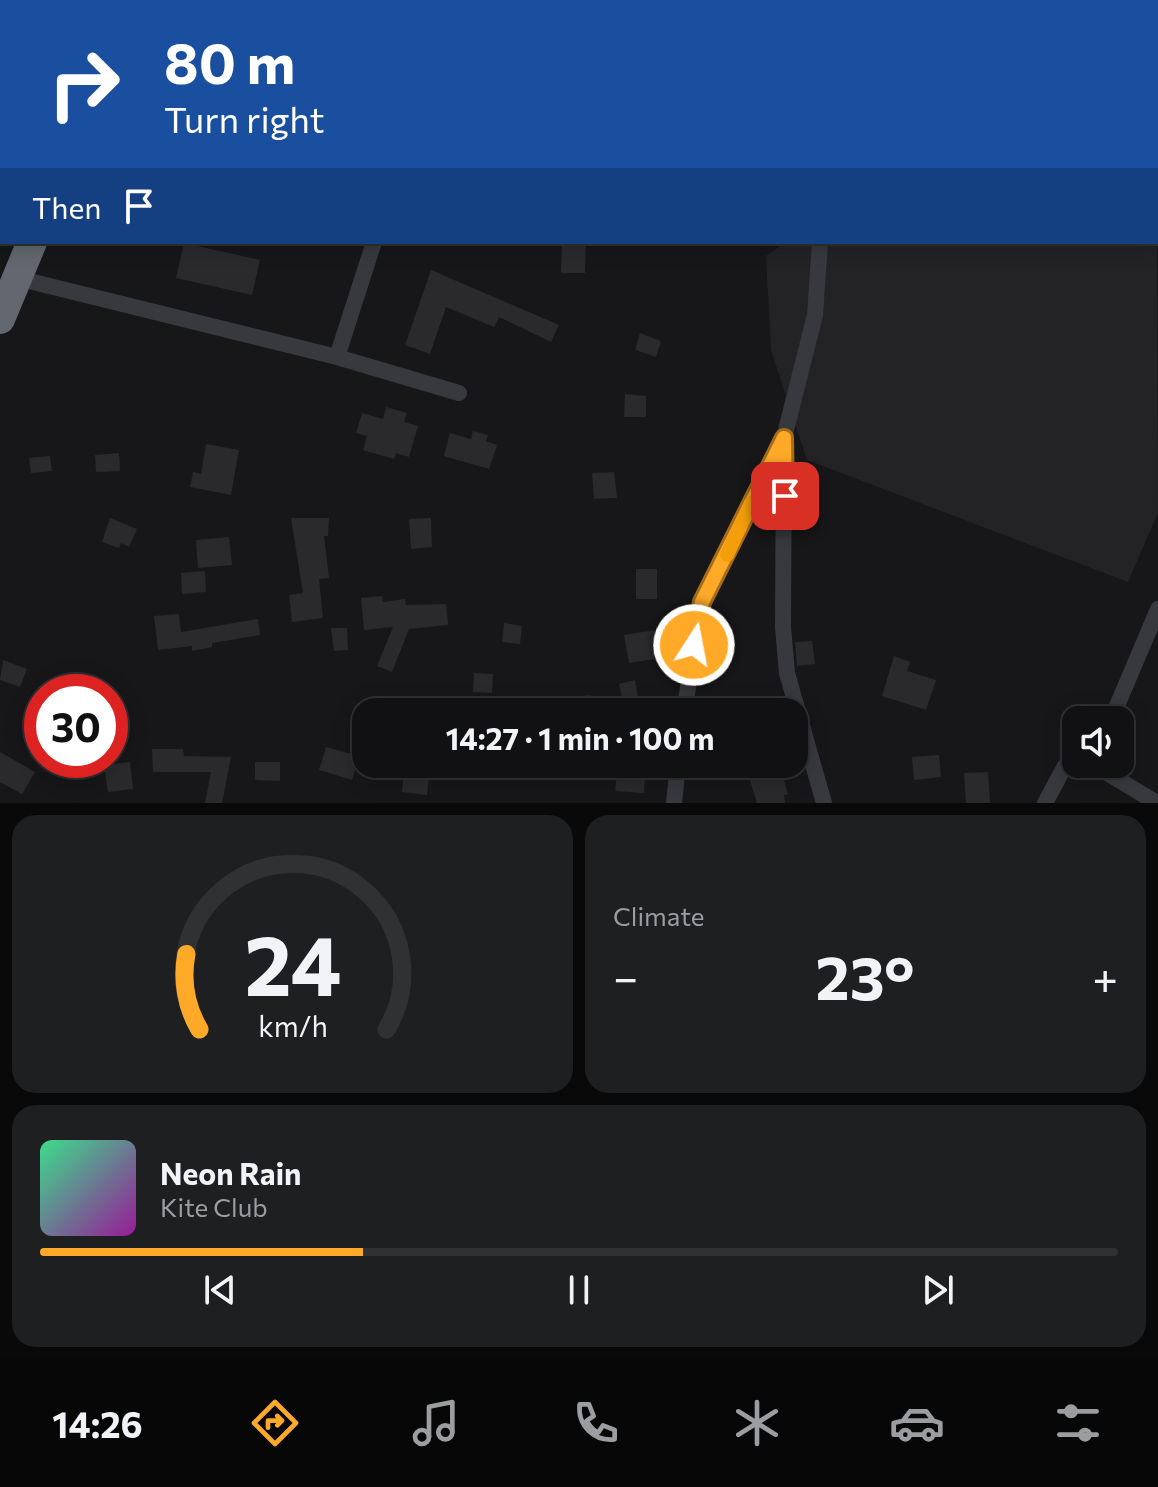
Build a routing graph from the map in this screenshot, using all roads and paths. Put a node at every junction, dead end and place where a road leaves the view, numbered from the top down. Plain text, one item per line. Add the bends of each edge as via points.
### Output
1 (31, 244) edge
2 (373, 244) edge
3 (820, 244) edge
4 (17, 278) junction
5 (0, 319) edge
6 (337, 357) junction
7 (459, 393) dead end
8 (784, 438) junction
9 (1158, 609) edge
10 (686, 698) edge
11 (1117, 706) edge
12 (1062, 772) edge
13 (677, 778) edge
14 (1115, 778) edge
15 (674, 803) edge
16 (824, 803) edge
17 (1045, 803) edge
18 (1157, 803) edge

1 - 4 highway
2 - 6 street
3 - 8 street via 815,315
4 - 5 highway
4 - 6 street
6 - 7 street
8 - 10 street via 702,602
8 - 16 street via 787,673
9 - 11 street
12 - 17 street
13 - 15 street
14 - 18 street

